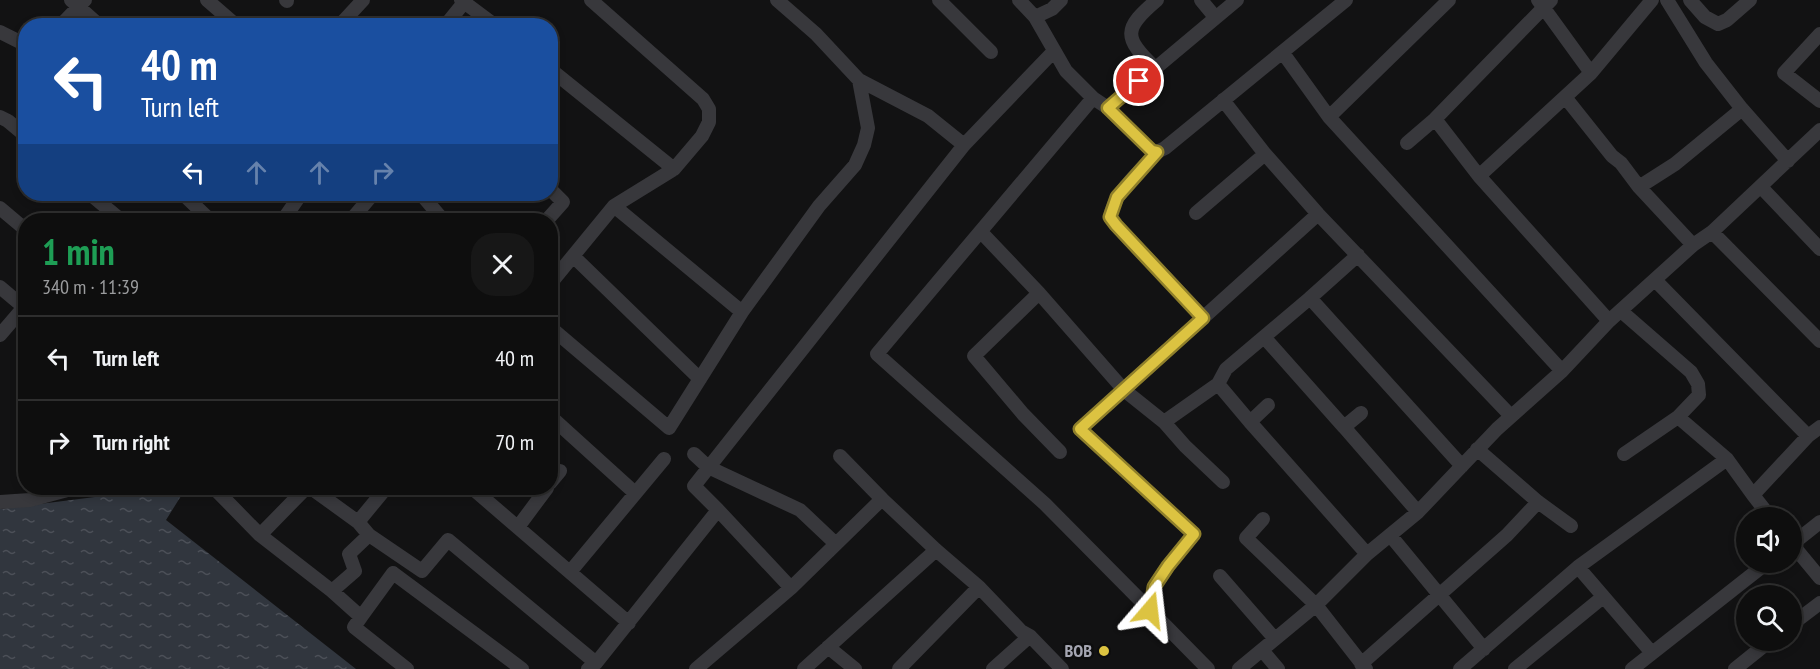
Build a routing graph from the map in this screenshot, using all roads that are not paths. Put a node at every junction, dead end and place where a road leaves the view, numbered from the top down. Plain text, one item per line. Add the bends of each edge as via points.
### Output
1 (207, 0) edge
2 (591, 0) edge
3 (777, 0) edge
4 (939, 0) edge
5 (1019, 0) edge
6 (1061, 0) edge
7 (1157, 0) edge
8 (1201, 0) edge
9 (1237, 0) edge
10 (1346, 0) edge
11 (1449, 0) edge
12 (1652, 0) edge
13 (1667, 0) edge
14 (1690, 0) edge
15 (1750, 0) edge
16 (464, 1) edge
17 (78, 2) edge
18 (358, 2) edge
19 (1544, 2) edge
20 (1035, 17) junction
21 (1215, 17) junction
22 (66, 18) edge
23 (93, 18) edge
24 (228, 18) edge
25 (345, 18) edge
26 (451, 18) edge
27 (486, 18) edge
28 (0, 32) edge
29 (1820, 34) edge
30 (18, 41) edge
31 (1054, 51) junction
32 (990, 52) dead end
33 (1283, 52) junction
34 (1155, 68) junction
35 (1591, 73) junction
36 (558, 75) edge
37 (859, 80) junction
38 (1565, 97) junction
39 (1093, 98) junction
40 (1223, 100) junction
41 (1820, 101) edge
42 (1108, 108) junction
43 (1742, 109) junction
44 (0, 117) edge
45 (1329, 117) junction
46 (1435, 119) junction
47 (18, 129) edge
48 (1817, 138) edge
49 (1407, 144) dead end
50 (964, 145) junction
51 (1157, 152) junction
52 (1265, 154) junction
53 (1788, 161) junction
54 (674, 169) junction
55 (1479, 176) junction
56 (1639, 186) junction
57 (1761, 187) junction
58 (558, 197) edge
59 (98, 201) edge
60 (190, 201) edge
61 (367, 201) edge
62 (427, 201) edge
63 (614, 206) junction
64 (0, 208) edge
65 (113, 213) edge
66 (203, 213) edge
67 (357, 213) edge
68 (437, 213) edge
69 (553, 213) edge
70 (1196, 213) dead end
71 (1318, 214) junction
72 (18, 223) edge
73 (981, 232) junction
74 (1712, 232) junction
75 (1693, 245) junction
76 (1820, 249) edge
77 (1358, 255) junction
78 (573, 256) junction
79 (558, 274) edge
80 (1655, 280) junction
81 (0, 287) edge
82 (1039, 293) junction
83 (1310, 298) junction
84 (18, 302) edge
85 (1622, 311) junction
86 (742, 312) junction
87 (18, 316) edge
88 (1203, 318) junction
89 (1609, 321) junction
90 (558, 334) edge
91 (0, 335) edge
92 (1264, 337) junction
93 (1820, 341) edge
94 (1562, 371) junction
95 (700, 379) junction
96 (1218, 384) junction
97 (1124, 390) junction
98 (1268, 405) dead end
99 (1361, 413) dead end
100 (1511, 416) junction
101 (1678, 417) junction
102 (1164, 422) junction
103 (1250, 422) junction
104 (558, 423) edge
105 (1344, 427) junction
106 (1814, 431) edge
107 (1477, 450) junction
108 (1060, 452) dead end
109 (694, 454) dead end
110 (1624, 454) dead end
111 (840, 456) dead end
112 (664, 459) dead end
113 (1727, 459) junction
114 (1462, 466) junction
115 (708, 467) junction
116 (560, 471) dead end
117 (558, 473) edge
118 (1223, 482) dead end
119 (635, 493) junction
120 (49, 495) edge
121 (221, 495) edge
122 (299, 495) edge
123 (321, 495) edge
124 (380, 495) edge
125 (480, 495) edge
126 (542, 495) edge
127 (1753, 495) junction
128 (882, 499) junction
129 (0, 502) edge
130 (1538, 502) junction
131 (1762, 507) edge
132 (718, 510) junction
133 (1418, 512) junction
134 (1263, 519) dead end
135 (358, 522) junction
136 (1820, 522) edge
137 (1571, 526) dead end
138 (518, 527) junction
139 (369, 534) junction
140 (260, 535) junction
141 (1390, 535) junction
142 (1802, 536) edge
143 (836, 544) junction
144 (936, 550) junction
145 (1367, 554) junction
146 (1802, 557) edge
147 (1578, 567) junction
148 (570, 572) junction
149 (1754, 573) edge
150 (1220, 576) dead end
151 (1820, 578) edge
152 (979, 587) junction
153 (791, 588) junction
154 (333, 591) junction
155 (1440, 595) junction
156 (1603, 597) junction
157 (1820, 603) edge
158 (1316, 604) junction
159 (1150, 610) junction
160 (361, 617) junction
161 (1802, 617) edge
162 (628, 623) junction
163 (1030, 636) junction
164 (1275, 639) junction
165 (828, 647) junction
166 (1484, 649) junction
167 (1262, 650) junction
168 (1757, 651) edge
169 (1652, 653) junction
170 (592, 666) edge
171 (1364, 666) edge
172 (407, 669) edge
173 (522, 669) edge
174 (696, 669) edge
175 (804, 669) edge
176 (855, 669) edge
177 (899, 669) edge
178 (993, 669) edge
179 (1062, 669) edge
180 (1208, 669) edge
181 (1239, 669) edge
182 (1278, 669) edge
183 (1460, 669) edge
184 (1515, 669) edge
185 (1632, 669) edge
186 (1734, 669) edge

1 - 24 street
2 - 54 street via 703,99 709,109 709,122 702,136
3 - 37 street
4 - 32 street
5 - 20 street
6 - 20 street
7 - 34 street via 1142,13 1130,33 1137,51
8 - 21 street
9 - 21 street
10 - 33 street
11 - 45 street
12 - 35 street
13 - 43 street
14 - 15 street via 1705,17 1718,24
16 - 26 street
16 - 27 street
17 - 22 street
17 - 23 street
18 - 25 street
19 - 35 street
19 - 46 street
20 - 31 street
21 - 34 street
28 - 30 street
29 - 41 street via 1784,73
31 - 39 street via 1066,71
31 - 50 street
33 - 40 street
33 - 45 street
34 - 42 street
35 - 38 street
36 - 54 street
37 - 50 street via 928,116
37 - 86 street via 868,128 855,165 819,206
38 - 55 street
38 - 56 street
39 - 42 street
39 - 73 street
40 - 51 street
40 - 52 street
42 - 51 street
43 - 53 street
43 - 56 street via 1675,164
44 - 47 street
45 - 94 street
46 - 49 street
46 - 55 street
48 - 53 street
50 - 115 street
51 - 88 street via 1117,197 1110,217
52 - 70 street
52 - 71 street
53 - 57 street
54 - 63 street
55 - 89 street
56 - 75 street
57 - 74 street
57 - 76 street
58 - 69 street via 563,202
59 - 65 street
60 - 66 street
61 - 67 street
62 - 68 street
63 - 78 street
63 - 86 street
64 - 72 street
71 - 77 street
71 - 88 street
73 - 82 street
73 - 159 street via 877,354 1045,504
74 - 75 street
74 - 93 street
75 - 80 street
77 - 83 street
77 - 100 street
78 - 79 street
78 - 95 street
80 - 85 street
80 - 106 street
81 - 84 street
82 - 97 street
82 - 108 street via 974,356
83 - 92 street
83 - 114 street
85 - 89 street
85 - 101 street via 1691,372 1698,384 1699,395
86 - 95 street
87 - 91 street
88 - 97 street
89 - 94 street
90 - 95 street via 669,428
92 - 96 street via 1226,369
92 - 105 street
94 - 100 street
96 - 102 street
96 - 103 street
97 - 102 street
97 - 159 street via 1080,429 1194,534 1154,587
98 - 103 street
99 - 105 street
100 - 107 street
101 - 110 street
101 - 113 street
102 - 118 street
103 - 145 street
104 - 119 street
105 - 133 street
106 - 127 street
107 - 114 street
107 - 130 street
109 - 115 street
111 - 128 street
112 - 119 street
113 - 127 street
113 - 147 street
114 - 133 street
115 - 132 street via 694,486
115 - 143 street via 800,510
116 - 117 street
119 - 148 street
120 - 129 street
121 - 140 street
122 - 140 street
123 - 135 street
124 - 135 street
125 - 138 street
126 - 138 street
127 - 131 street
128 - 143 street
128 - 144 street
130 - 137 street
130 - 155 street
132 - 153 street
132 - 162 street
133 - 141 street
134 - 158 street via 1246,537
135 - 139 street
136 - 142 street
138 - 148 street
139 - 154 street via 349,554 355,571
139 - 170 street via 422,571 448,540
140 - 154 street
141 - 145 street
141 - 155 street
143 - 153 street
144 - 152 street
144 - 165 street
145 - 158 street
146 - 151 street
147 - 156 street
147 - 166 street
148 - 162 street
149 - 169 street
150 - 164 street
152 - 163 street
152 - 177 street
153 - 174 street
154 - 160 street
155 - 166 street
155 - 171 street
156 - 169 street
156 - 184 street
157 - 161 street
158 - 164 street
158 - 171 street
159 - 180 street
160 - 172 street via 354,627
160 - 173 street via 393,573
162 - 170 street
163 - 178 street
163 - 179 street
164 - 167 street
165 - 175 street
165 - 176 street
166 - 183 street
167 - 181 street
167 - 182 street
168 - 186 street
169 - 185 street

